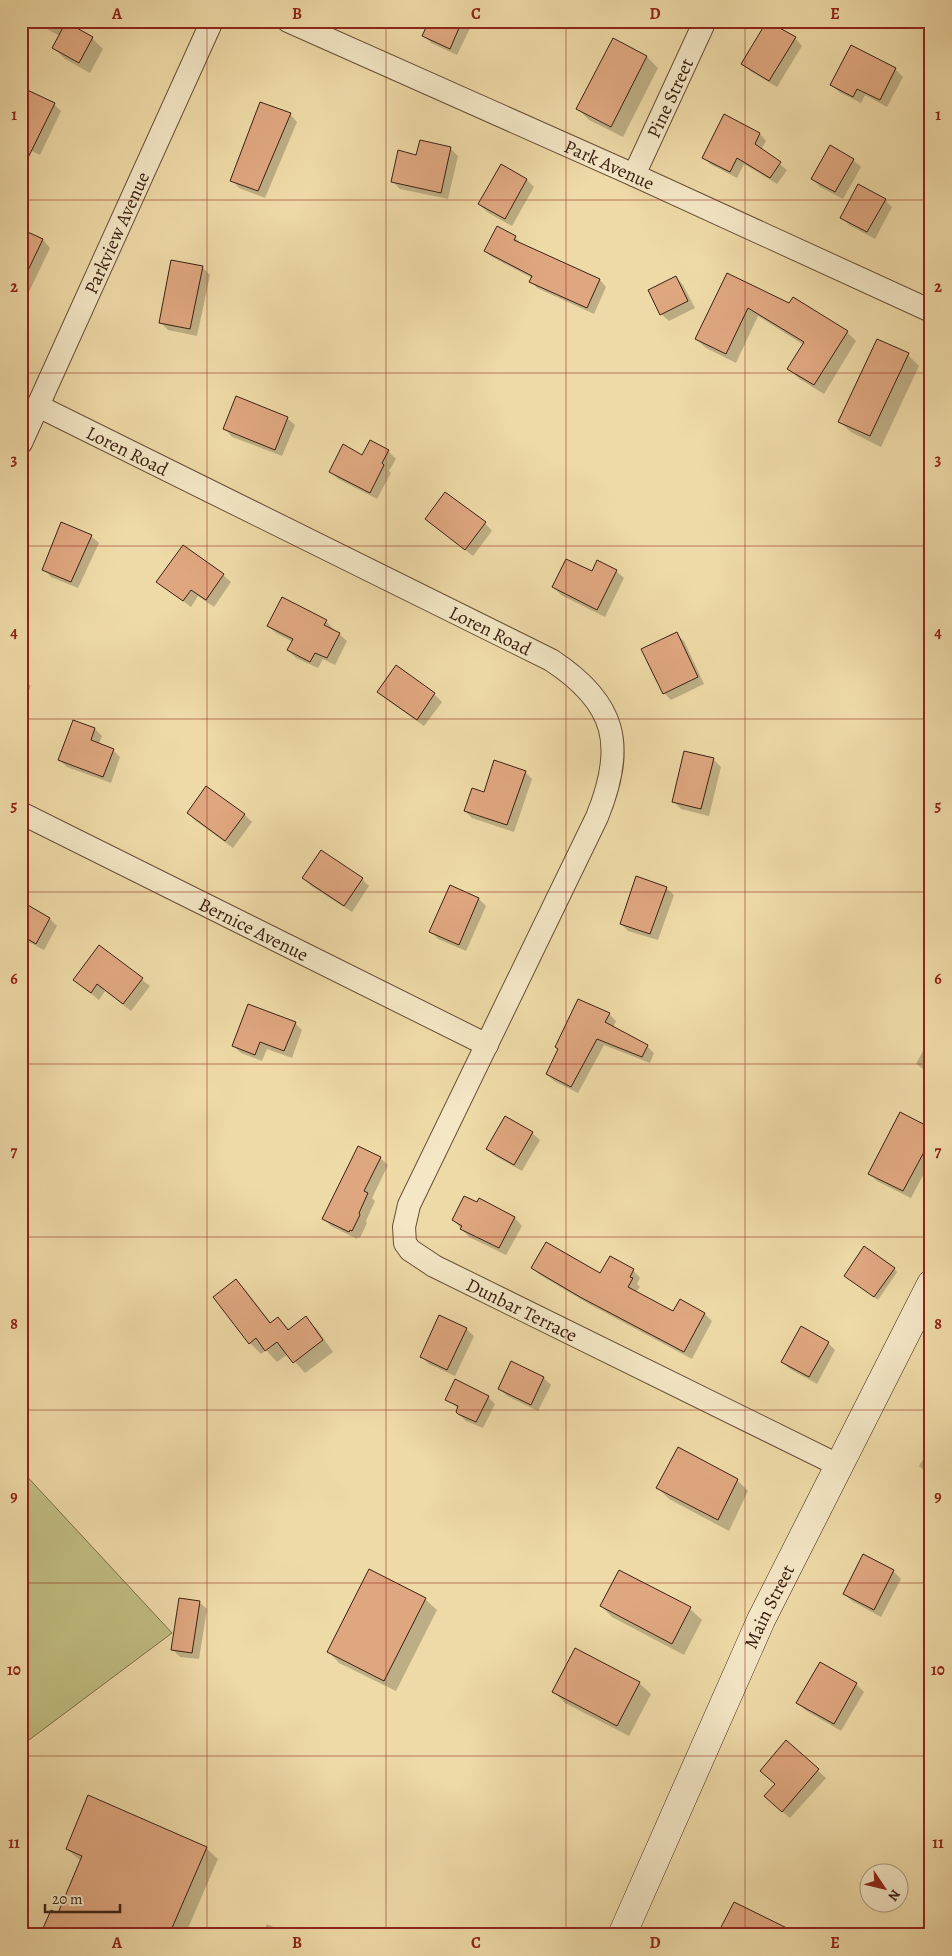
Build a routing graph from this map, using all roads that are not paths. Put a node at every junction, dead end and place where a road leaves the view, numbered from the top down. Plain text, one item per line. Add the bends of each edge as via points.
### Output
1 (212, 21) edge
2 (288, 21) edge
3 (705, 21) edge
4 (634, 174) junction
5 (931, 311) edge
6 (38, 406) junction
7 (21, 443) edge
8 (21, 813) edge
9 (487, 1045) junction
10 (931, 1284) edge
11 (838, 1465) junction
12 (622, 1935) edge

1 - 6 street, Parkview Avenue
2 - 4 street, Park Avenue
3 - 4 street, Pine Street
4 - 5 street, Park Avenue
6 - 7 street, Parkview Avenue
6 - 9 street, Loren Road via 551,660 582,683 594,698 611,733 612,770 607,792
8 - 9 street, Bernice Avenue
9 - 11 street, Dunbar Terrace via 409,1205 404,1234 410,1250 434,1266
10 - 11 main road, Main Street
11 - 12 main road, Main Street via 761,1620

